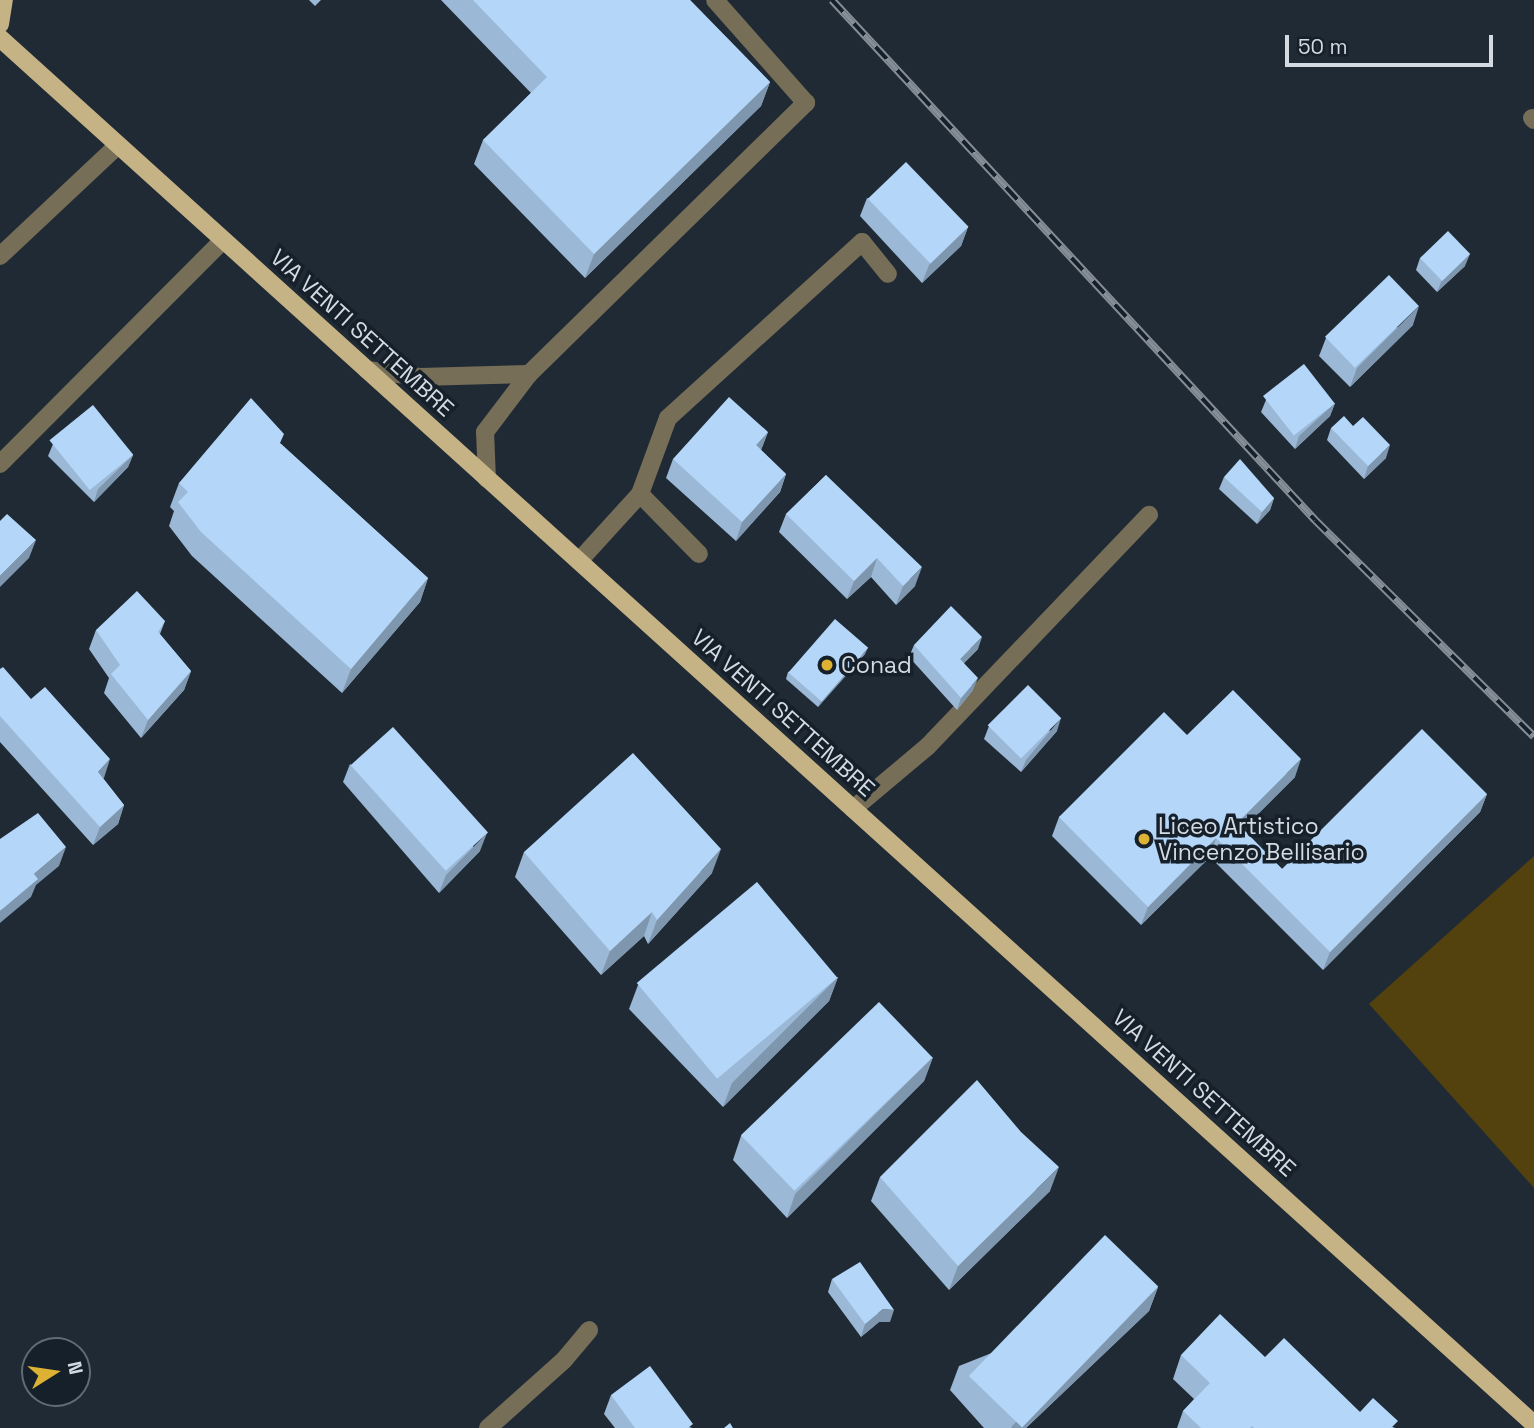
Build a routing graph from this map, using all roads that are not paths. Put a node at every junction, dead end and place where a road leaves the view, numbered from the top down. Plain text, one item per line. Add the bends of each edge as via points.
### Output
1 (5, 0) edge
2 (715, 0) edge
3 (0, 23) edge
4 (0, 38) edge
5 (116, 147) junction
6 (222, 241) junction
7 (0, 256) edge
8 (888, 274) dead end
9 (368, 370) junction
10 (529, 374) junction
11 (0, 464) edge
12 (487, 479) junction
13 (640, 494) junction
14 (1149, 515) dead end
15 (699, 554) dead end
16 (579, 562) junction
17 (853, 809) junction
18 (589, 1330) dead end
19 (1534, 1424) edge
20 (488, 1428) edge

1 - 3 main road
2 - 10 street via 806,103
4 - 5 main road, VIA VENTI SETTEMBRE
5 - 6 main road, VIA VENTI SETTEMBRE
5 - 7 street
6 - 9 main road, VIA VENTI SETTEMBRE
6 - 11 street
8 - 13 street via 862,242 668,418
9 - 10 street via 420,377
9 - 12 main road, VIA VENTI SETTEMBRE
10 - 12 street via 485,432
12 - 16 main road, VIA VENTI SETTEMBRE
13 - 15 street
13 - 16 street
14 - 17 street via 928,746
16 - 17 main road, VIA VENTI SETTEMBRE
17 - 19 main road, VIA VENTI SETTEMBRE
18 - 20 street via 564,1360

